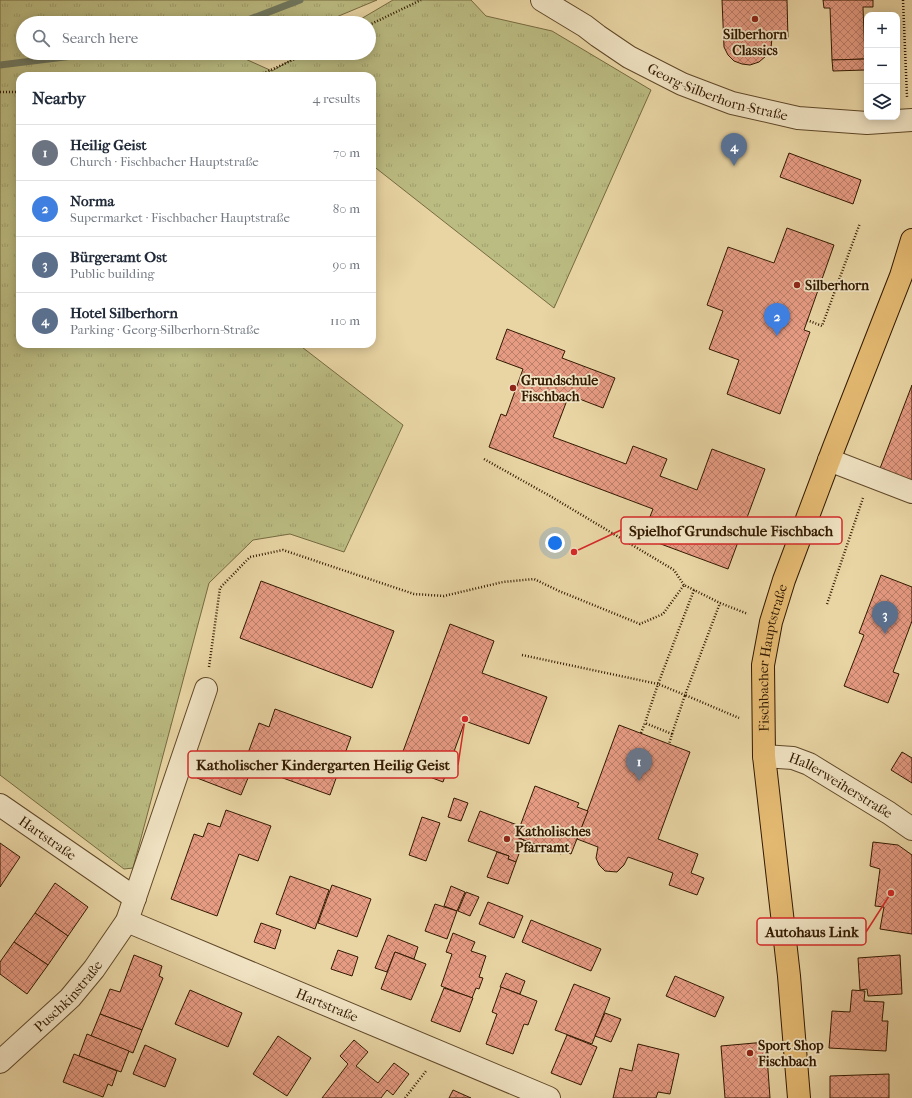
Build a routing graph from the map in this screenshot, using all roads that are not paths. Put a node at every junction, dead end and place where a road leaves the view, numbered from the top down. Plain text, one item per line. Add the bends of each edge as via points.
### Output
1 (542, 0) edge
2 (911, 110) edge
3 (912, 240) edge
4 (906, 277) edge
5 (829, 460) junction
6 (912, 492) edge
7 (206, 690) road end
8 (764, 756) junction
9 (0, 805) edge
10 (912, 830) edge
11 (135, 898) junction
12 (127, 921) junction
13 (0, 1062) edge
14 (549, 1098) edge
15 (799, 1098) edge

1 - 2 street, Georg-Silberhorn-Straße via 586,26 629,57 682,84 732,103 798,118 867,123
3 - 4 main road, Fischbacher Hauptstraße
4 - 5 main road, Fischbacher Hauptstraße
5 - 6 street
5 - 8 main road, Fischbacher Hauptstraße via 771,622 763,665
7 - 11 street
8 - 10 street, Hallerweiherstraße via 793,758 809,764
8 - 15 main road, Fischbacher Hauptstraße via 789,976
9 - 11 street, Hartstraße
11 - 12 street
12 - 13 street, Puschkinstraße via 94,969 70,998
12 - 14 street, Hartstraße

